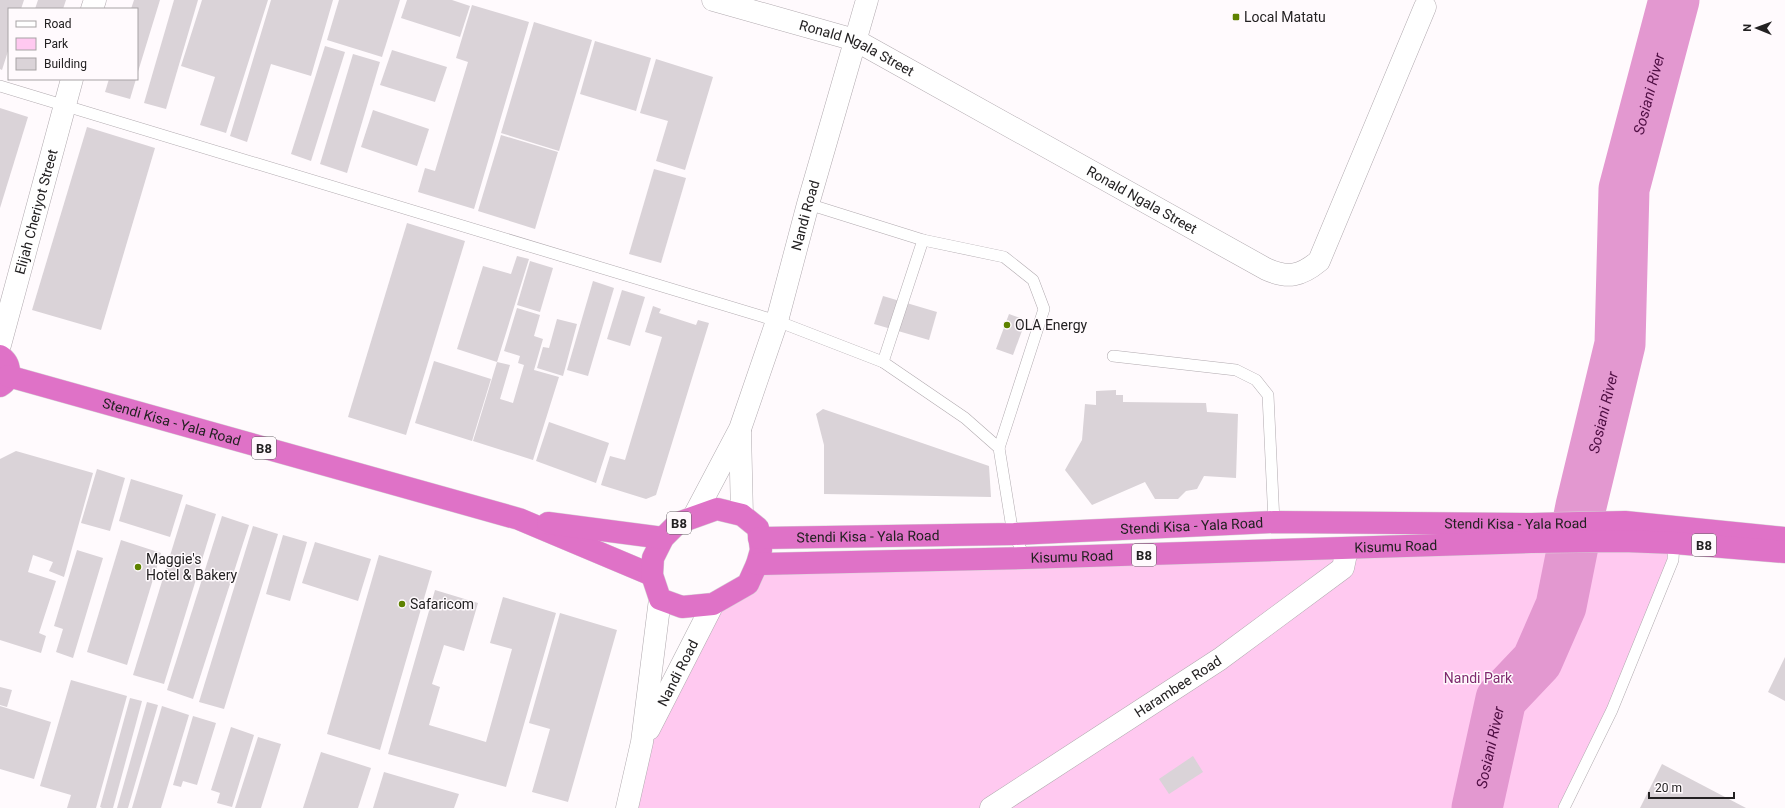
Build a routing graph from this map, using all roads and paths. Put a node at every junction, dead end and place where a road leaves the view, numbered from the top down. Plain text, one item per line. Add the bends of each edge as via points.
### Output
1 (868, 0) edge
2 (725, 2) edge
3 (1425, 7) dead end
4 (855, 40) junction
5 (72, 80) edge
6 (0, 86) edge
7 (64, 104) junction
8 (808, 204) junction
9 (923, 240) junction
10 (777, 321) junction
11 (0, 345) edge
12 (0, 356) edge
13 (1114, 356) dead end
14 (883, 362) junction
15 (4, 381) edge
16 (740, 429) junction
17 (999, 448) junction
18 (742, 515) junction
19 (694, 516) junction
20 (519, 519) junction
21 (1274, 522) junction
22 (1624, 532) junction
23 (1531, 533) junction
24 (1014, 534) junction
25 (663, 538) junction
26 (758, 538) junction
27 (1785, 538) edge
28 (1674, 542) junction
29 (1347, 549) junction
30 (1785, 552) edge
31 (1025, 558) junction
32 (757, 564) junction
33 (652, 575) junction
34 (660, 599) junction
35 (713, 604) junction
36 (642, 742) junction
37 (627, 808) edge
38 (991, 808) edge
39 (1564, 808) edge

1 - 4 street, Nandi Road
2 - 4 street, Ronald Ngala Street
3 - 4 street, Ronald Ngala Street via 1319,261 1308,271 1294,275 1278,275 1266,269
4 - 8 street, Nandi Road
5 - 7 street, Elijah Cheriyot Street
6 - 7 lane
7 - 10 lane
7 - 11 street, Elijah Cheriyot Street
8 - 9 lane
8 - 10 street, Nandi Road
9 - 14 lane
9 - 17 lane via 1004,257 1033,280 1044,309
10 - 14 lane
10 - 16 street, Nandi Road
12 - 15 highway, Stendi Kisa - Yala Road / B8 via 9,366
13 - 21 lane via 1236,370 1256,380 1268,396
14 - 17 lane via 965,418
15 - 20 highway, Stendi Kisa - Yala Road / B8
16 - 18 street, Nandi Road
16 - 19 street, Nandi Road
17 - 24 lane
18 - 19 highway, B8 via 717,509
18 - 26 highway, B8 via 758,528
19 - 25 highway, B8 via 678,523
20 - 25 highway, Stendi Kisa - Yala Road / B8
20 - 33 highway, Stendi Kisa - Yala Road / B8
21 - 23 highway, Stendi Kisa - Yala Road / B8
21 - 24 highway, Stendi Kisa - Yala Road / B8
22 - 23 highway, Stendi Kisa - Yala Road / B8
22 - 27 highway, B8
22 - 28 highway, Stendi Kisa - Yala Road / B8
23 - 29 highway, Kisumu Road / B8
24 - 26 highway, Stendi Kisa - Yala Road / B8
24 - 31 lane
25 - 33 highway, B8 via 653,558
26 - 32 highway, B8 via 761,550
28 - 30 highway, Stendi Kisa - Yala Road / B8
28 - 39 lane via 1673,560 1615,703
29 - 31 highway, Kisumu Road / B8
29 - 38 street, Harambee Road via 1343,568 1220,659
31 - 32 highway, Kisumu Road / B8
32 - 35 highway, B8 via 748,584
33 - 34 highway, B8
34 - 35 highway, B8 via 682,608
34 - 36 street, Nandi Road
35 - 36 street, Nandi Road
36 - 37 street, Nandi Road

